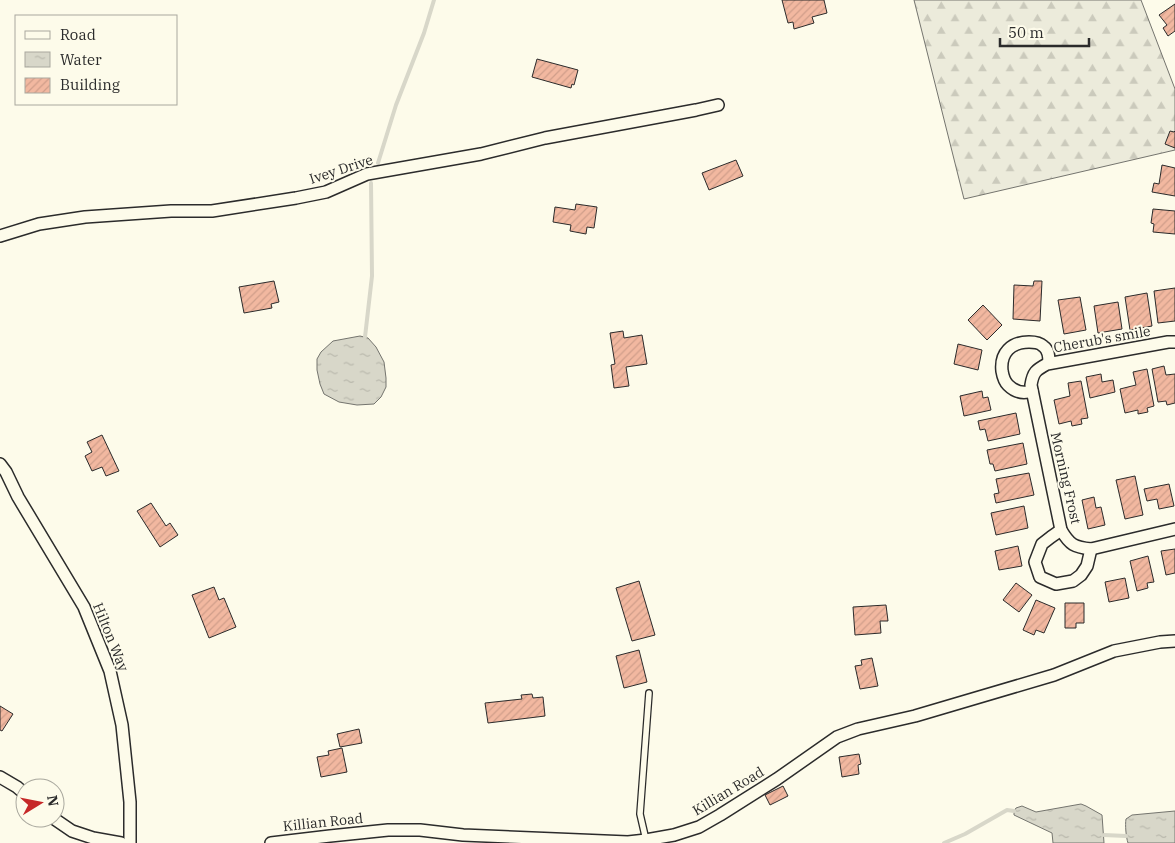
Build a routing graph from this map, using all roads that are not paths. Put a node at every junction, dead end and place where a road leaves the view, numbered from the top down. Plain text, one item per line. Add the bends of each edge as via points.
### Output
1 (718, 105) dead end
2 (0, 236) edge
3 (1175, 342) edge
4 (1049, 363) junction
5 (1036, 370) joint
6 (1032, 391) junction
7 (0, 464) edge
8 (1175, 529) edge
9 (1061, 530) junction
10 (1091, 549) junction
11 (1175, 641) edge
12 (649, 693) dead end
13 (0, 777) edge
14 (15, 785) edge
15 (65, 826) edge
16 (464, 839) edge
17 (646, 840) junction
18 (121, 843) edge
19 (130, 843) edge
20 (271, 843) edge

1 - 2 street, Ivey Drive via 367,174 326,192 296,198 212,211 85,217 39,224
3 - 4 street, Cherub's smile
4 - 5 street, Cherub's smile
4 - 6 street via 1049,354 1044,346 1034,342 1015,344 1006,351 1001,362 1004,381 1019,392
5 - 6 street, Morning Frost
6 - 9 street, Morning Frost
7 - 19 street, Hilton Way via 84,607 110,671 122,725 130,802
8 - 10 street
9 - 10 street, Morning Frost via 1069,543
9 - 10 street via 1042,544 1035,562 1040,577 1056,584 1072,580 1081,575
11 - 17 street, Killian Road via 1114,651 1054,675 915,716 858,729 837,737 699,827
12 - 17 lane via 640,814
13 - 14 street
15 - 18 street via 93,838
16 - 17 street, Killian Road
16 - 20 street, Killian Road via 420,830 388,830

